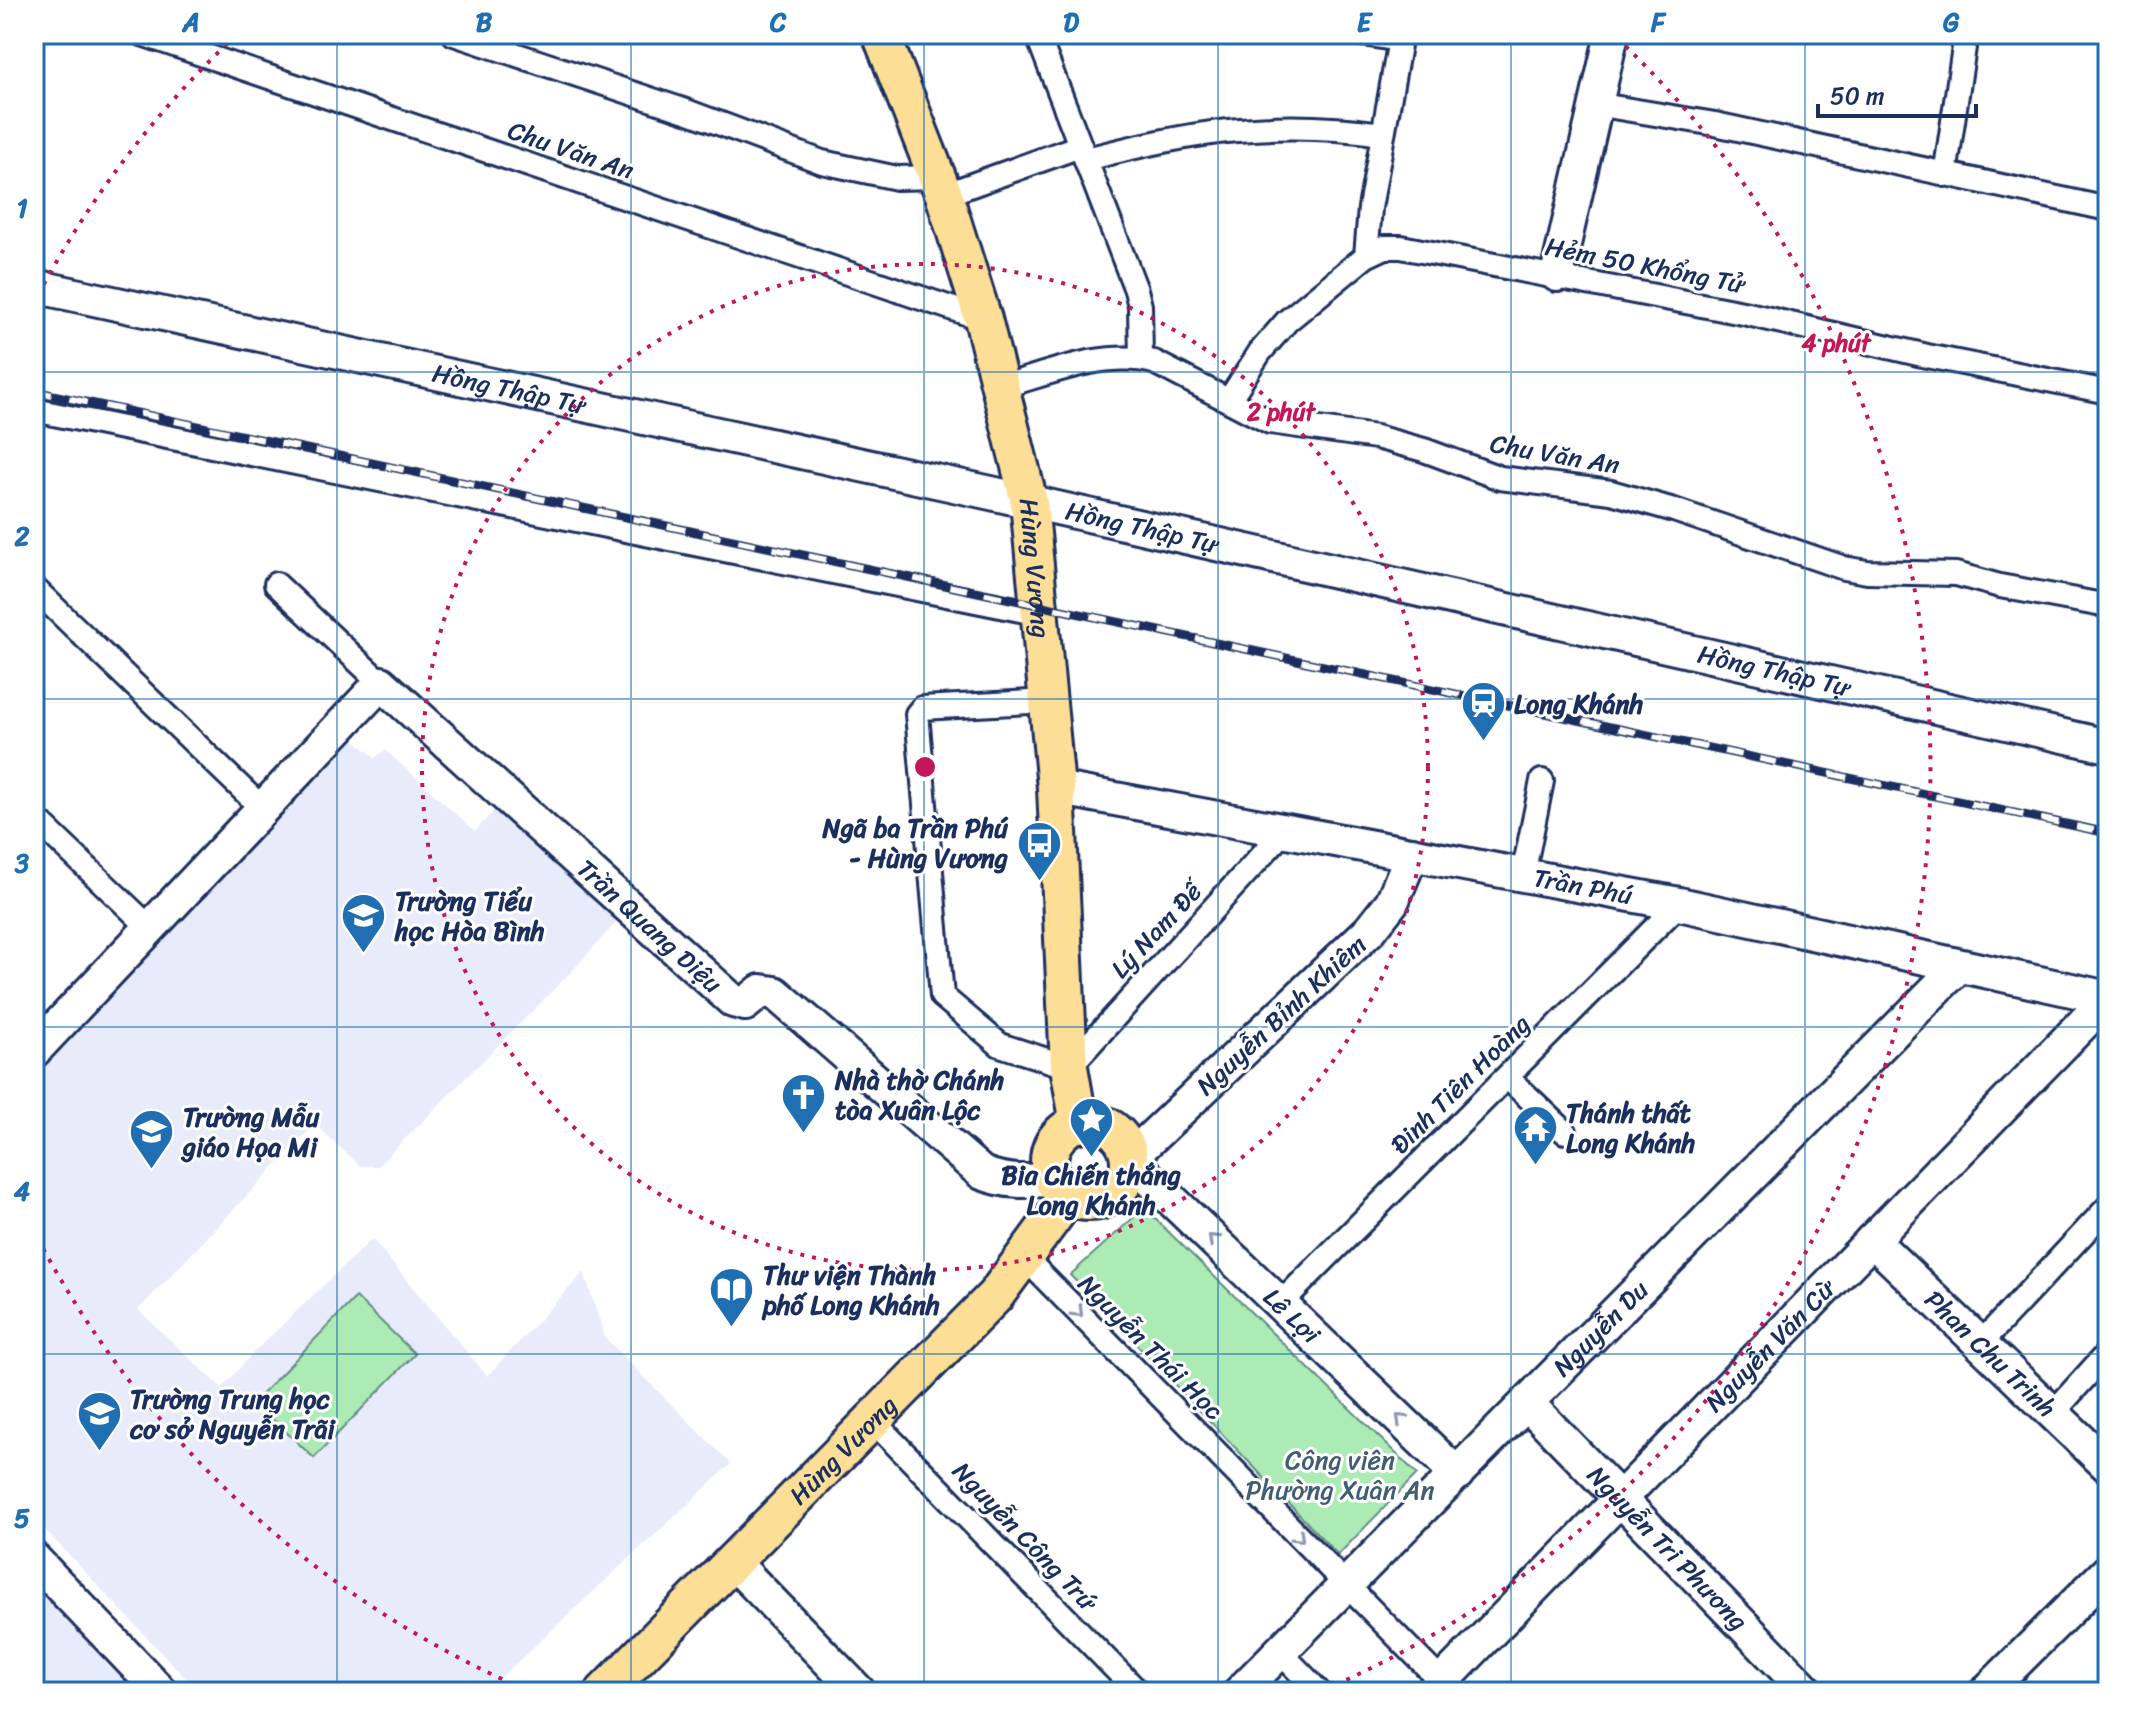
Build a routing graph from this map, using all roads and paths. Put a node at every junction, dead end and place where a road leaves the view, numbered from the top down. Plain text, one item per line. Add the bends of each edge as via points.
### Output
1 (142, 34) edge
2 (454, 34) edge
3 (881, 34) edge
4 (1037, 34) edge
5 (1363, 34) edge
6 (1612, 34) edge
7 (1966, 34) edge
8 (1401, 37) edge
9 (1595, 104) junction
10 (1383, 134) junction
11 (1084, 153) junction
12 (1945, 175) junction
13 (941, 186) junction
14 (2108, 209) edge
15 (1366, 256) junction
16 (1557, 275) junction
17 (34, 286) edge
18 (983, 319) junction
19 (1141, 359) junction
20 (1000, 387) junction
21 (2108, 392) edge
22 (1229, 400) junction
23 (34, 410) edge
24 (1029, 502) junction
25 (276, 584) dead end
26 (34, 588) edge
27 (2108, 606) edge
28 (1040, 614) junction
29 (381, 683) junction
30 (1048, 701) junction
31 (2108, 746) edge
32 (1542, 781) dead end
33 (1056, 788) junction
34 (263, 809) junction
35 (34, 817) edge
36 (1284, 831) junction
37 (1412, 854) junction
38 (1523, 875) junction
39 (1679, 904) junction
40 (150, 928) junction
41 (1959, 966) junction
42 (2108, 998) edge
43 (38, 1038) edge
44 (1069, 1067) junction
45 (1507, 1077) junction
46 (1079, 1124) junction
47 (1565, 1132) dead end
48 (1129, 1159) junction
49 (1061, 1188) junction
50 (2108, 1207) edge
51 (1872, 1240) junction
52 (1023, 1256) junction
53 (1281, 1303) junction
54 (1980, 1344) junction
55 (2108, 1352) edge
56 (1527, 1403) junction
57 (2053, 1413) junction
58 (872, 1420) junction
59 (2108, 1466) edge
60 (1457, 1474) junction
61 (1620, 1499) junction
62 (34, 1559) edge
63 (732, 1561) junction
64 (2108, 1571) edge
65 (1346, 1585) junction
66 (1280, 1652) junction
67 (1437, 1687) edge
68 (161, 1692) edge
69 (604, 1692) edge
70 (859, 1692) edge
71 (1138, 1692) edge
72 (1240, 1692) edge
73 (1319, 1692) edge
74 (1808, 1692) edge
75 (1986, 1692) edge

1 - 18 street, Chu Văn An
2 - 13 street via 822,162
3 - 13 main road, Hùng Vương
4 - 11 street
5 - 8 street
6 - 9 street
7 - 12 street
8 - 10 street
9 - 12 street via 1715,124
9 - 16 street
10 - 11 street via 1294,125 1243,128
10 - 15 street
11 - 13 street
11 - 19 street via 1136,290
12 - 14 street
13 - 18 main road, Hùng Vương
15 - 16 street, Hẻm 50 Khổng Tử via 1401,247
15 - 22 street, Hẻm 50 Khổng Tử via 1276,333
16 - 21 street, Hẻm 50 Khổng Tử
17 - 24 street, Hồng Thập Tự
18 - 20 main road, Hùng Vương
19 - 20 street, Chu Văn An via 1090,363
19 - 22 street, Chu Văn An
20 - 24 main road, Hùng Vương
22 - 27 street, Chu Văn An via 1270,422 1376,437 1500,478 1623,495 1844,568 1956,574
23 - 28 street
24 - 28 main road, Hùng Vương
24 - 31 street, Hồng Thập Tự
25 - 29 street, Trần Quang Diệu
26 - 34 street
28 - 30 main road, Hùng Vương
29 - 34 street
29 - 49 street, Trần Quang Diệu via 733,1001 745,1004 761,991 775,993 982,1173
30 - 33 main road, Hùng Vương
30 - 44 street via 922,708 916,725 942,996 1000,1045
32 - 38 street
33 - 36 street, Trần Phú
33 - 44 main road, Hùng Vương
34 - 40 street
35 - 40 street
36 - 37 street, Trần Phú
36 - 44 street, Lý Nam Đế
37 - 38 street, Trần Phú
37 - 48 street, Nguyễn Bỉnh Khiêm via 1392,902 1370,930
38 - 39 street, Trần Phú
39 - 41 street, Trần Phú
39 - 45 street, Đinh Tiên Hoàng
40 - 43 street
41 - 42 street, Trần Phú
41 - 56 street, Nguyễn Du
42 - 51 street, Nguyễn Văn Cừ
44 - 46 main road, Hùng Vương
45 - 47 street
45 - 53 street, Đinh Tiên Hoàng
46 - 48 main road via 1111,1129
46 - 49 main road via 1063,1132 1052,1148 1049,1160
48 - 49 main road via 1125,1180 1107,1198 1089,1202
53 -> 48 street, Lê Lợi
49 - 52 main road, Hùng Vương
50 - 54 street
51 - 54 street, Phan Chu Trinh
51 - 61 street, Nguyễn Văn Cừ
52 - 58 main road, Hùng Vương via 995,1296
52 -> 65 street, Nguyễn Thái Học
60 -> 53 street, Lê Lợi
54 - 57 street, Phan Chu Trinh
55 - 57 street
56 - 60 street, Nguyễn Du
56 - 61 street, Nguyễn Tri Phương
57 - 59 street, Phan Chu Trinh
58 - 63 main road, Hùng Vương
58 - 71 street, Nguyễn Công Trứ
60 - 65 street, Nguyễn Du
61 - 67 street, Nguyễn Văn Cừ
61 - 74 street, Nguyễn Tri Phương
62 - 68 street
63 - 69 main road, Hùng Vương
63 - 70 street
64 - 75 street
65 - 66 street, Nguyễn Du
65 - 67 street, Nguyễn Thái Học
66 - 72 street, Nguyễn Du
66 - 73 street

